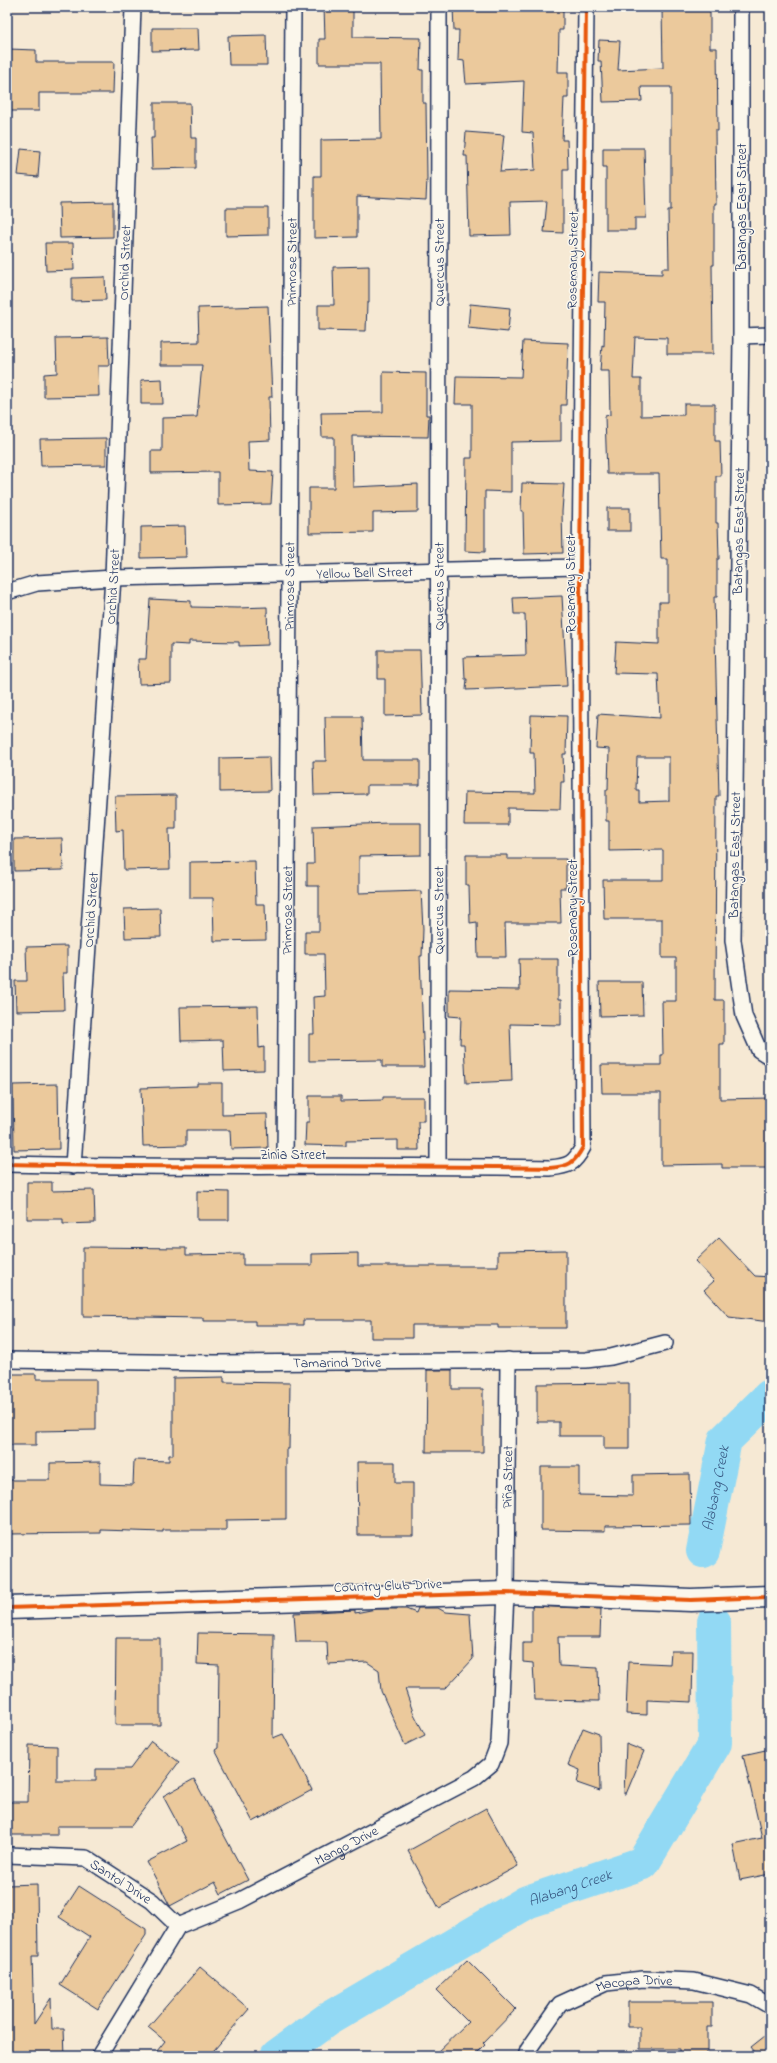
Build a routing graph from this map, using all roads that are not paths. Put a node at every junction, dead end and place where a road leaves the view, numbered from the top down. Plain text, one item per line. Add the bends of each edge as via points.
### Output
1 (133, 7) edge
2 (293, 7) edge
3 (439, 7) edge
4 (586, 7) edge
5 (741, 7) edge
6 (770, 335) edge
7 (741, 336) junction
8 (580, 567) junction
9 (438, 570) junction
10 (289, 574) junction
11 (113, 578) junction
12 (7, 592) edge
13 (765, 1054) edge
14 (576, 1159) joint
15 (7, 1164) edge
16 (285, 1165) junction
17 (438, 1165) junction
18 (73, 1166) junction
19 (665, 1343) dead end
20 (7, 1360) edge
21 (508, 1360) junction
22 (506, 1593) junction
23 (770, 1597) edge
24 (7, 1608) edge
25 (7, 1855) edge
26 (178, 1926) junction
27 (770, 2006) edge
28 (99, 2056) edge
29 (526, 2056) edge

1 - 11 street, Orchid Street
2 - 10 street, Primrose Street
3 - 9 street, Quercus Street
4 - 8 street, Rosemary Street
5 - 7 street, Batangas East Street
6 - 7 street
7 - 13 street, Batangas East Street via 733,940 744,1016
8 - 9 street, Yellow Bell Street
8 - 14 street, Rosemary Street via 584,1133 583,1147
9 - 10 street, Yellow Bell Street
9 - 17 street, Quercus Street
10 - 11 street, Yellow Bell Street
10 - 16 street, Primrose Street
11 - 12 street, Yellow Bell Street via 37,582
11 - 18 street, Orchid Street
14 - 17 street, Zinia Street via 565,1167 550,1168
15 - 18 street, Zinia Street
16 - 17 street, Zinia Street
16 - 18 street, Zinia Street
19 - 21 street, Tamarind Drive via 611,1358
20 - 21 street, Tamarind Drive via 223,1363
21 - 22 street, Piña Street
22 - 23 street, Country Club Drive via 691,1600
22 - 24 street, Country Club Drive
22 - 26 street, Mango Drive via 499,1743 490,1764 474,1778 342,1849 238,1901
25 - 26 street, Santol Drive via 86,1858 152,1901
26 - 28 street
27 - 29 street, Macopa Drive via 751,1995 694,1981 643,1979 606,1983 560,2004

